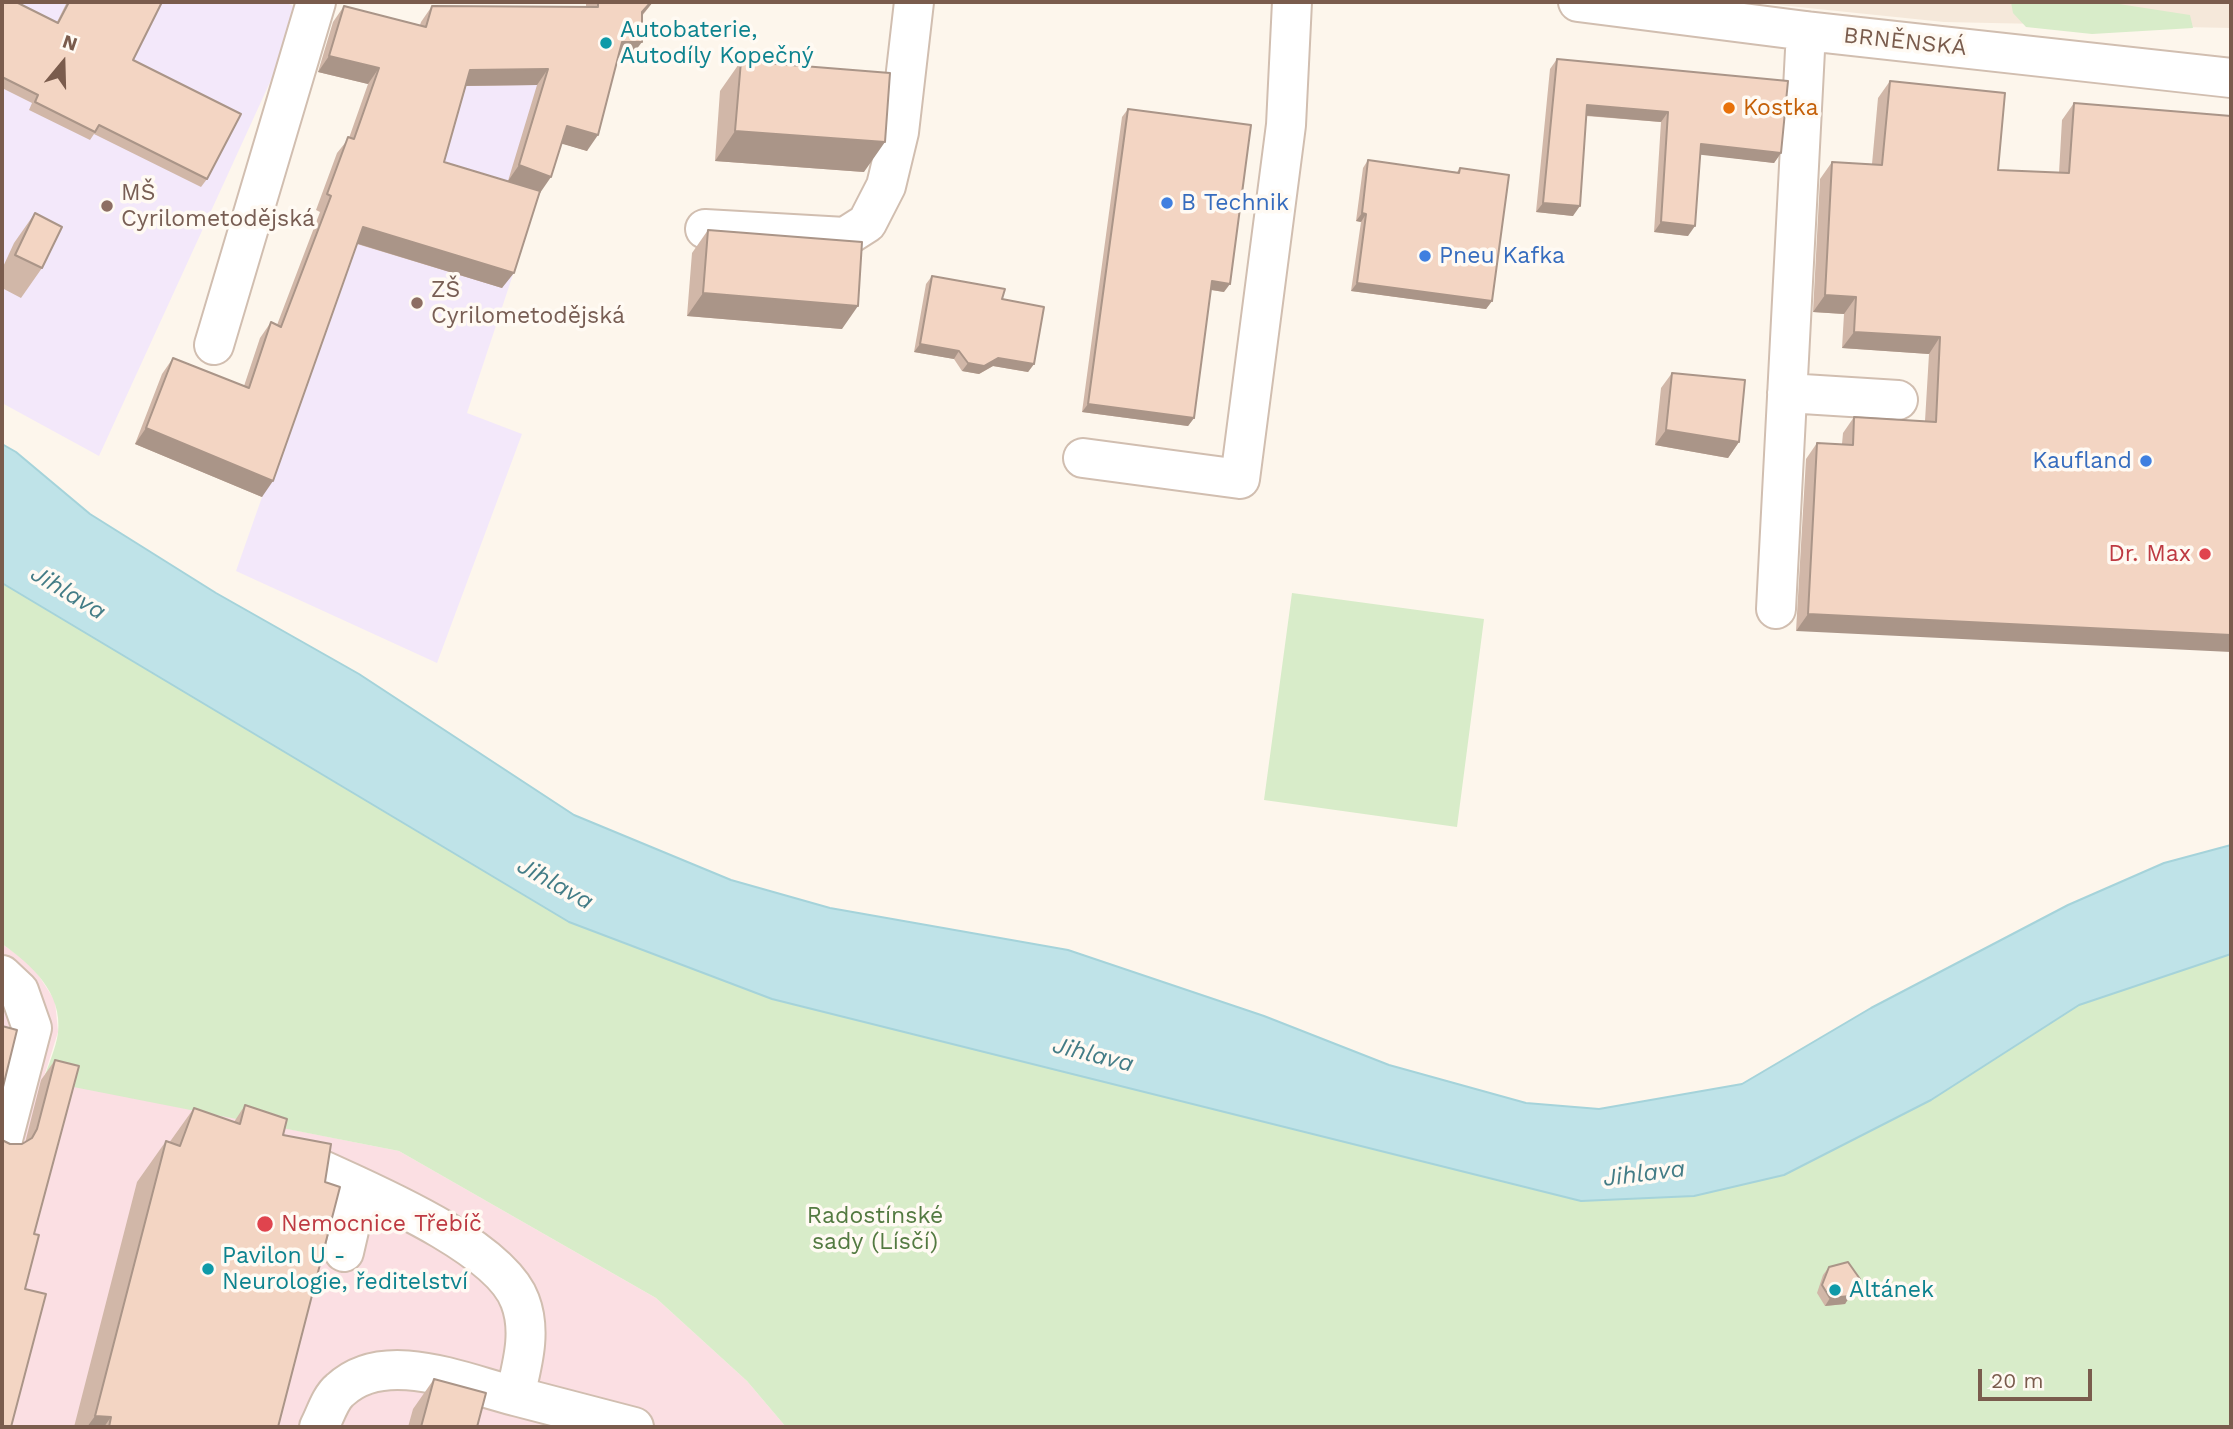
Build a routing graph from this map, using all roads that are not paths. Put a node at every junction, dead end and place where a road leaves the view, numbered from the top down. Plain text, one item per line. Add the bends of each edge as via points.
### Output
1 (316, 2) edge
2 (914, 2) edge
3 (1292, 2) edge
4 (1578, 2) edge
5 (1806, 32) junction
6 (2231, 78) edge
7 (705, 229) edge
8 (214, 345) dead end
9 (1787, 393) junction
10 (1898, 400) dead end
11 (1083, 458) dead end
12 (1776, 609) dead end
13 (2, 975) edge
14 (2, 1143) edge
15 (318, 1168) edge
16 (359, 1187) junction
17 (344, 1252) dead end
18 (515, 1396) junction
19 (319, 1427) edge
20 (634, 1427) edge

1 - 8 street
2 - 7 street via 899,132 886,186 867,223 845,237
3 - 11 street via 1286,125 1240,479
4 - 5 street, BRNĚNSKÁ
5 - 6 street, BRNĚNSKÁ
5 - 9 street
9 - 10 street
9 - 12 street
13 - 14 street via 19,991 32,1028
15 - 16 street
16 - 17 street
16 - 18 street via 414,1213 495,1266 520,1300 527,1339
18 - 19 street via 404,1369 361,1374 337,1391
18 - 20 street

